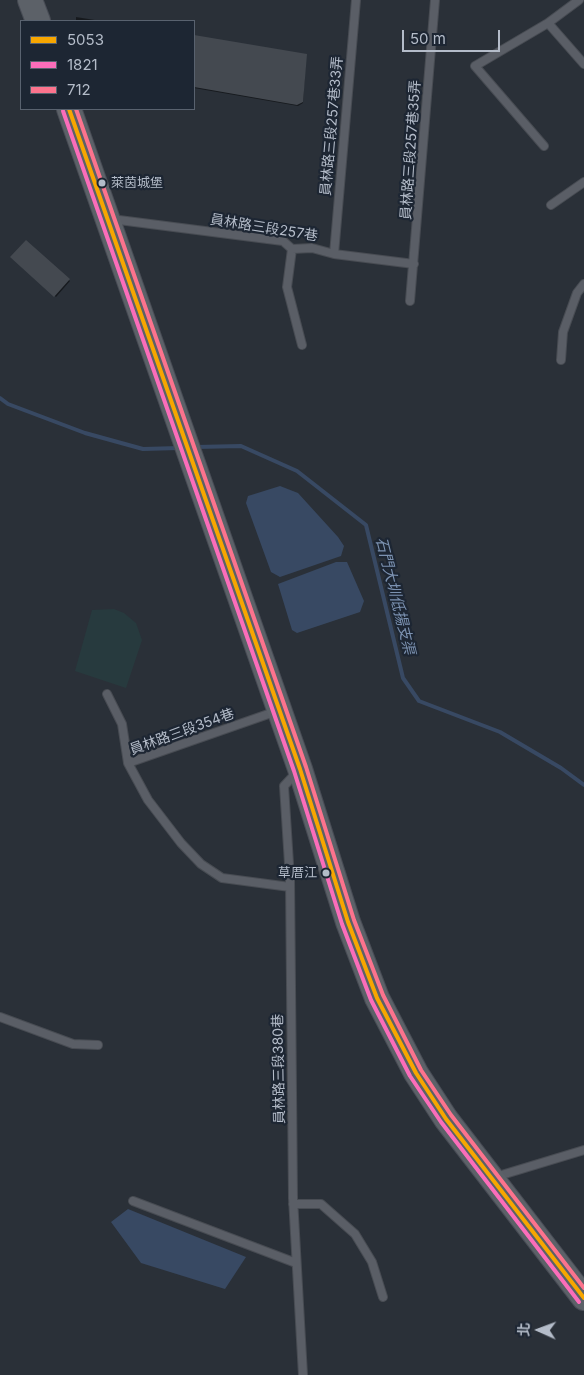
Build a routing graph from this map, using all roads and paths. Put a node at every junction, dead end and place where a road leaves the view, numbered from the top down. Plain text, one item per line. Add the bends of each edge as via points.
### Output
1 (30, 0) edge
2 (356, 0) edge
3 (435, 0) edge
4 (579, 0) edge
5 (38, 20) edge
6 (548, 23) junction
7 (584, 64) edge
8 (69, 110) edge
9 (544, 146) dead end
10 (584, 182) edge
11 (551, 205) dead end
12 (108, 218) junction
13 (292, 248) junction
14 (334, 254) junction
15 (414, 264) junction
16 (584, 284) edge
17 (410, 301) dead end
18 (302, 345) dead end
19 (561, 360) dead end
20 (107, 694) dead end
21 (279, 710) junction
22 (128, 763) junction
23 (300, 769) junction
24 (290, 887) junction
25 (0, 1017) edge
26 (98, 1045) dead end
27 (584, 1150) edge
28 (493, 1178) junction
29 (133, 1201) dead end
30 (293, 1204) junction
31 (296, 1263) junction
32 (383, 1297) dead end
33 (584, 1298) edge
34 (303, 1375) edge

1 - 5 main road
2 - 14 lane, 員林路三段257巷33弄
3 - 15 lane, 員林路三段257巷35弄
4 - 6 lane
6 - 7 lane
6 - 9 lane via 475,66
8 - 12 main road
10 - 11 lane
12 - 13 lane, 員林路三段257巷 via 282,241
12 - 21 main road
13 - 14 lane, 員林路三段257巷 via 312,248
13 - 18 lane via 287,287
14 - 15 lane, 員林路三段257巷
15 - 17 lane, 員林路三段257巷35弄
16 - 19 lane via 577,293 563,332
20 - 22 lane via 122,724
21 - 22 lane, 員林路三段354巷
21 - 23 main road
22 - 24 lane, 員林路三段354巷 via 148,800 180,843 201,864 222,878
23 - 24 lane, 員林路三段380巷 via 284,786
23 - 28 main road via 348,922 377,998 416,1073 446,1119
24 - 30 lane, 員林路三段380巷
25 - 26 lane via 73,1044
27 - 28 lane
28 - 33 main road
29 - 31 lane
30 - 31 lane, 員林路三段380巷
30 - 32 lane via 322,1204 356,1234 372,1262
31 - 34 lane, 員林路三段380巷

